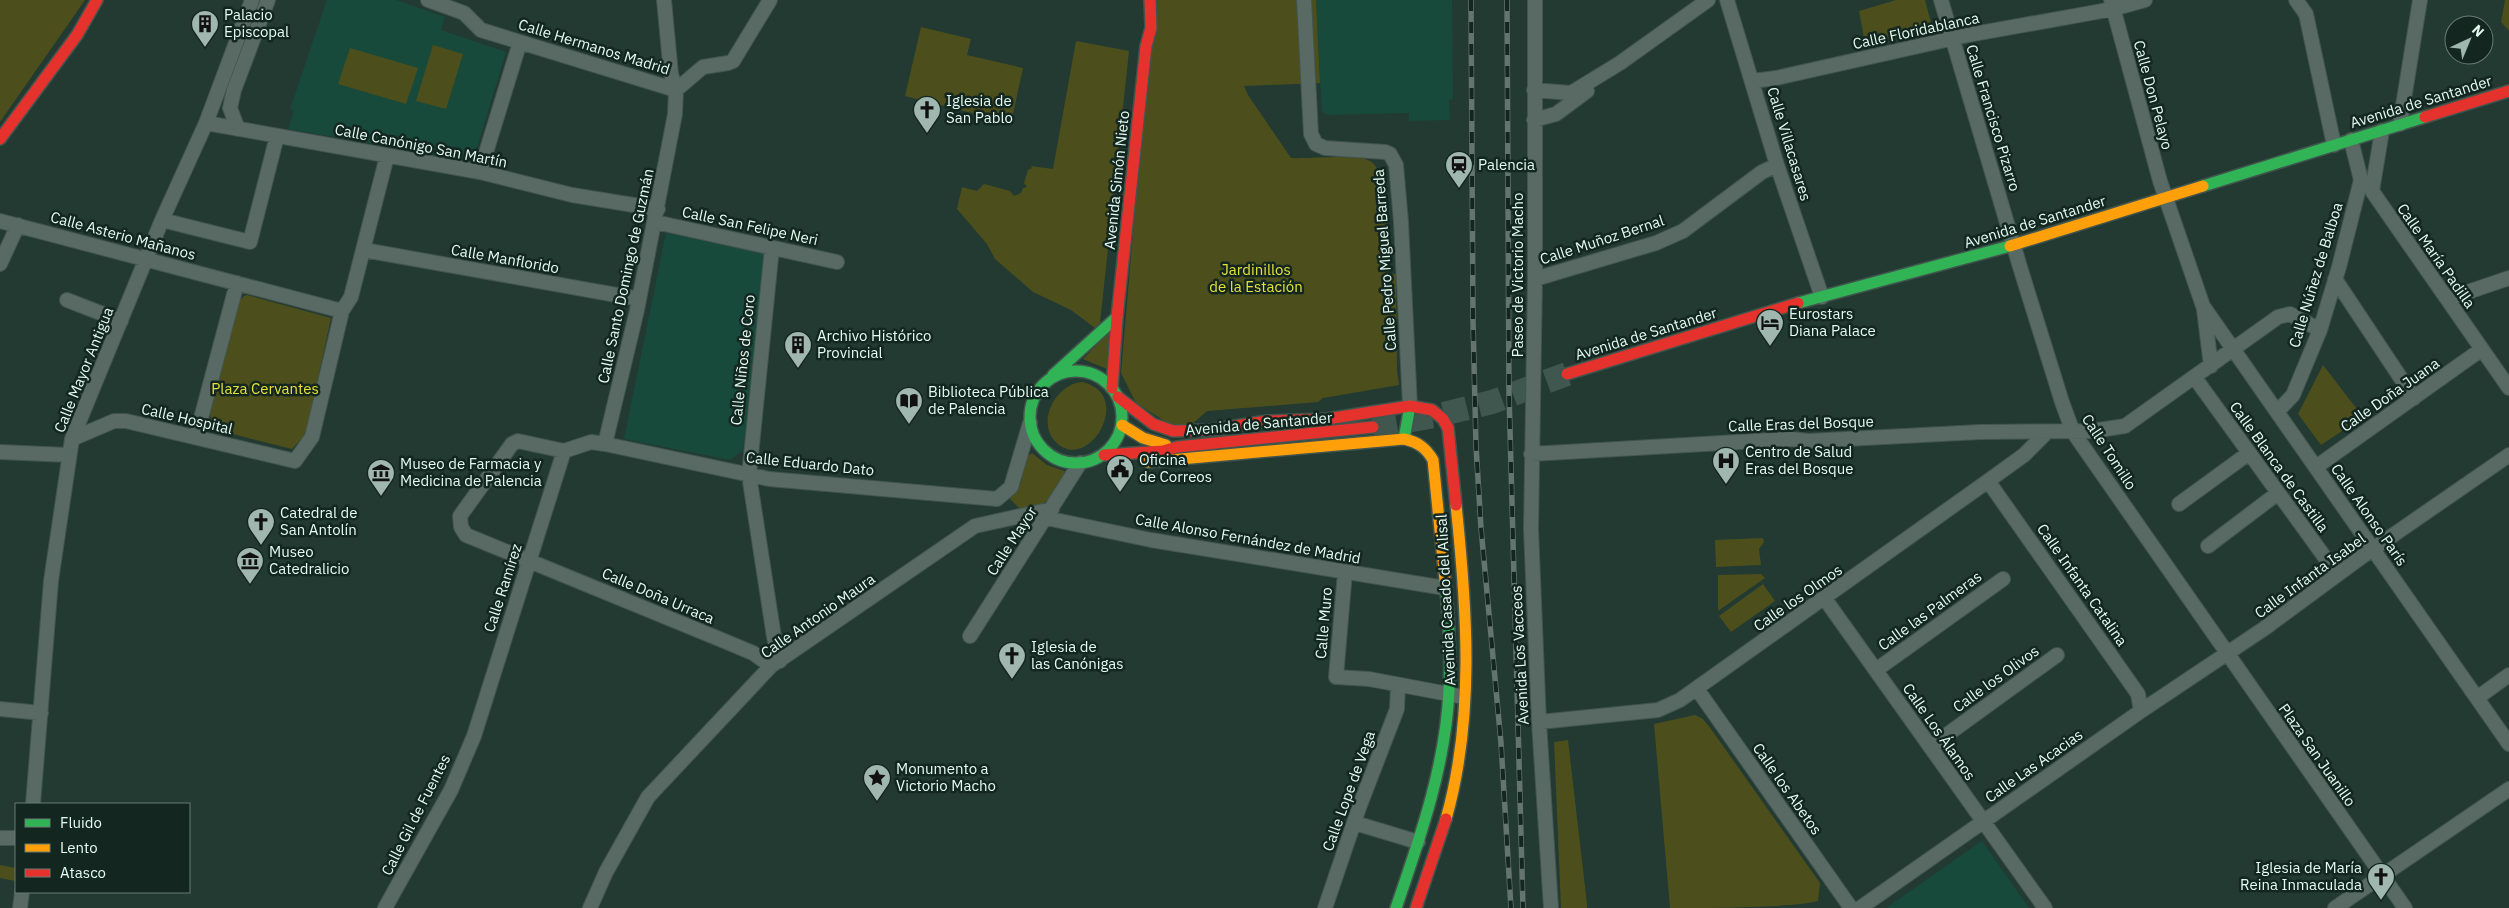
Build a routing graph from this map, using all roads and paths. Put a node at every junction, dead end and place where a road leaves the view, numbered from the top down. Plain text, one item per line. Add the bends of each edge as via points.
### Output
1 (97, 0) edge
2 (252, 0) edge
3 (268, 0) edge
4 (428, 0) edge
5 (664, 0) edge
6 (770, 0) edge
7 (1139, 0) edge
8 (1150, 0) edge
9 (1304, 0) edge
10 (1535, 0) edge
11 (1708, 0) edge
12 (1727, 0) edge
13 (1941, 0) edge
14 (2145, 0) edge
15 (2420, 0) edge
16 (2294, 1) edge
17 (2112, 4) edge
18 (1952, 40) junction
19 (520, 42) junction
20 (1146, 46) junction
21 (1620, 63) junction
22 (1753, 81) junction
23 (676, 90) junction
24 (1534, 90) junction
25 (2509, 91) edge
26 (1534, 120) junction
27 (206, 123) junction
28 (2400, 124) junction
29 (238, 129) junction
30 (2382, 131) junction
31 (277, 136) junction
32 (0, 139) edge
33 (2351, 140) junction
34 (2334, 145) junction
35 (387, 156) junction
36 (1777, 165) junction
37 (480, 172) junction
38 (2166, 198) junction
39 (657, 216) junction
40 (162, 220) junction
41 (0, 221) edge
42 (18, 225) junction
43 (2014, 245) junction
44 (772, 248) junction
45 (364, 250) junction
46 (147, 260) junction
47 (837, 262) dead end
48 (0, 264) edge
49 (1535, 278) junction
50 (2509, 278) edge
51 (2335, 279) junction
52 (237, 283) junction
53 (1822, 297) junction
54 (639, 299) junction
55 (2447, 299) junction
56 (67, 300) dead end
57 (2203, 306) junction
58 (342, 311) junction
59 (1117, 317) junction
60 (121, 321) junction
61 (2320, 330) junction
62 (2482, 349) junction
63 (2233, 350) junction
64 (2211, 366) junction
65 (1567, 374) tunnel mouth
66 (2195, 378) junction
67 (1047, 381) junction
68 (2509, 388) edge
69 (1115, 393) junction
70 (2414, 398) junction
71 (1532, 401) joint
72 (1410, 406) junction
73 (2277, 412) junction
74 (1030, 423) junction
75 (1122, 425) junction
76 (1373, 427) tunnel mouth
77 (2014, 432) junction
78 (2047, 432) junction
79 (2073, 432) junction
80 (196, 437) junction
81 (72, 438) junction
82 (1404, 439) junction
83 (604, 444) junction
84 (1177, 447) junction
85 (564, 451) junction
86 (0, 452) edge
87 (2249, 453) junction
88 (1104, 454) junction
89 (1531, 454) junction
90 (2024, 454) junction
91 (68, 455) junction
92 (2509, 455) edge
93 (1085, 462) junction
94 (2316, 467) junction
95 (749, 475) junction
96 (1988, 481) junction
97 (2278, 493) junction
98 (2179, 504) dead end
99 (1049, 514) junction
100 (2208, 546) dead end
101 (2374, 550) junction
102 (529, 560) junction
103 (1345, 572) junction
104 (2337, 574) junction
105 (2003, 579) dead end
106 (1445, 588) junction
107 (1825, 599) junction
108 (970, 636) dead end
109 (2227, 653) junction
110 (2057, 655) dead end
111 (776, 663) junction
112 (1876, 670) junction
113 (2509, 675) edge
114 (1398, 685) junction
115 (1697, 689) junction
116 (1448, 694) junction
117 (1465, 697) junction
118 (2477, 698) junction
119 (0, 709) edge
120 (2141, 711) junction
121 (40, 713) junction
122 (1539, 722) junction
123 (474, 736) joint
124 (2509, 744) edge
125 (1930, 747) junction
126 (2509, 789) edge
127 (33, 803) edge
128 (1983, 821) junction
129 (1355, 822) junction
130 (0, 838) edge
131 (15, 838) edge
132 (1418, 842) junction
133 (2381, 875) junction
134 (22, 893) edge
135 (20, 908) edge
136 (385, 908) edge
137 (590, 908) edge
138 (1325, 908) edge
139 (1396, 908) edge
140 (1416, 908) edge
141 (1552, 908) edge
142 (1851, 908) edge
143 (1860, 908) edge
144 (2045, 908) edge
145 (2335, 908) edge
146 (2405, 908) edge

1 - 32 main road via 77,35
2 - 27 street, Calle Mayor Antigua
3 - 29 street via 234,90 230,108
4 - 19 street, Calle Hermanos Madrid via 464,13 481,30
5 - 23 street, Calle Santo Domingo de Guzmán via 670,74
6 - 23 street via 733,60 728,64 703,67
7 - 20 main road, Avenida Simón Nieto
8 - 20 main road, Avenida Simón Nieto via 1151,28
9 - 72 street, Calle Pedro Miguel Barreda via 1311,134 1316,144 1325,148 1385,152 1396,164
10 - 24 street, Paseo de Victorio Macho
11 - 21 street
12 - 22 street, Calle Villacasares
13 - 18 street, Calle Francisco Pizarro
14 - 17 street, Calle Floridablanca
15 - 28 street
16 - 34 street via 2306,14
17 - 18 street, Calle Floridablanca
17 - 38 street, Calle Don Pelayo
18 - 22 street, Calle Floridablanca
18 - 43 street, Calle Francisco Pizarro
19 - 23 street, Calle Hermanos Madrid
19 - 37 street
20 - 59 main road, Avenida Simón Nieto
21 - 24 street via 1571,93
21 - 26 street via 1556,114
22 - 36 street, Calle Villacasares
23 - 39 street, Calle Santo Domingo de Guzmán via 675,114
24 - 26 street, Paseo de Victorio Macho
25 - 28 main road, Avenida de Santander
26 - 49 street, Paseo de Victorio Macho
27 - 29 street, Calle Canónigo San Martín
27 - 40 street, Calle Mayor Antigua
28 - 30 main road, Avenida de Santander
29 - 31 street, Calle Canónigo San Martín
30 - 33 main road, Avenida de Santander
30 - 55 street, Calle María Padilla via 2372,191
31 - 35 street, Calle Canónigo San Martín
31 - 40 street via 250,242
33 - 34 main road, Avenida de Santander
33 - 51 street, Calle Núñez de Balboa via 2361,180
34 - 38 main road, Avenida de Santander
35 - 37 street, Calle Canónigo San Martín
35 - 45 street
36 - 49 street, Calle Muñoz Bernal via 1762,172 1682,231 1656,244
36 - 53 street, Calle Villacasares
37 - 39 street, Calle Canónigo San Martín
38 - 43 main road, Avenida de Santander
38 - 57 street, Calle Alonso París
39 - 44 street, Calle San Felipe Neri
39 - 54 street, Calle Santo Domingo de Guzmán
40 - 46 street, Calle Mayor Antigua
41 - 42 street, Calle Asterio Mañanos
42 - 46 street, Calle Asterio Mañanos
42 - 48 street
43 - 53 main road, Avenida de Santander
43 - 79 street, Calle Tomillo
44 - 47 street, Calle San Felipe Neri
44 - 95 street, Calle Niños de Coro
45 - 54 street, Calle Manflorido
45 - 58 street via 351,296
46 - 52 street, Calle Asterio Mañanos
46 - 60 street, Calle Mayor Antigua
49 - 71 street, Paseo de Victorio Macho
50 - 55 street
51 - 61 street, Calle Núñez de Balboa
51 - 70 street
52 - 58 street
52 - 80 street
53 - 65 main road, Avenida de Santander
54 - 83 street, Calle Santo Domingo de Guzmán
55 - 62 street, Calle María Padilla
56 - 60 street
57 - 63 street, Calle Alonso París
57 - 64 street, Calle Alonso París
58 - 80 street, Calle Hospital via 312,437 295,462
59 - 67 main road
59 - 69 main road, Avenida Simón Nieto
60 - 81 street, Calle Mayor Antigua
61 - 63 street, Calle Eras del Bosque via 2290,314 2278,317
61 - 73 street, Calle Núñez de Balboa via 2293,395
62 - 68 street, Calle María Padilla
62 - 70 street, Calle Doña Juana
63 - 64 street, Calle Eras del Bosque
63 - 73 street, Calle Alonso París
64 - 66 street, Calle Eras del Bosque
66 - 79 street, Calle Eras del Bosque via 2125,426
66 - 87 street, Calle Blanca de Castilla
67 - 69 main road via 1065,372 1086,372 1096,375
67 - 74 main road via 1033,400
69 - 72 main road via 1153,424 1187,432 1267,422 1327,419
69 - 75 main road via 1122,411
70 - 94 street, Calle Doña Juana
71 - 89 street, Avenida Los Vacceos
72 - 82 main road
72 - 117 main road, Avenida Casado del Alisal via 1432,410 1448,428 1466,653
73 - 94 street, Calle Alonso París
74 - 93 main road via 1039,445 1047,453 1057,459
74 - 95 street, Calle Eduardo Dato via 1011,487 997,499
75 - 84 main road via 1149,442
75 - 88 main road via 1116,441
76 - 84 main road, Avenida de Santander
77 - 78 street, Calle Eras del Bosque
77 - 89 street, Calle Eras del Bosque via 1808,441 1791,439
77 - 90 street via 2022,443
78 - 79 street, Calle Eras del Bosque
78 - 90 street, Calle los Olmos
79 - 109 street, Calle Tomillo
80 - 81 street, Calle Hospital via 120,421
81 - 91 street, Calle Mayor Antigua
82 - 93 main road via 1167,461
82 - 106 main road, Avenida Casado del Alisal via 1427,449 1433,460
83 - 85 street, Calle Eduardo Dato via 591,442
83 - 95 street, Calle Eduardo Dato
84 - 88 main road via 1163,451
85 - 102 street, Calle Ramírez
85 - 102 street, Calle Doña Urraca via 515,442 460,516 466,535
86 - 91 street
87 - 97 street, Calle Blanca de Castilla
87 - 98 street
88 - 93 main road
89 - 122 street, Avenida Los Vacceos
90 - 96 street, Calle los Olmos
91 - 121 street, Calle Mayor Antigua via 51,581
92 - 101 street, Calle Infanta Isabel
93 - 99 street, Calle Mayor
94 - 101 street, Calle Alonso París
95 - 111 street, Calle Niños de Coro
96 - 107 street, Calle los Olmos
96 - 120 street, Calle Infanta Catalina via 2138,694
97 - 100 street
97 - 104 street, Calle Blanca de Castilla
99 - 103 street, Calle Alonso Fernández de Madrid via 1150,540
99 - 108 street, Calle Mayor
99 - 111 street, Calle Antonio Maura via 976,526
101 - 104 street, Calle Infanta Isabel
101 - 118 street, Calle Alonso París
102 - 111 street, Calle Doña Urraca
102 - 123 street, Calle Ramírez
103 - 106 street, Calle Alonso Fernández de Madrid
103 - 114 street, Calle Muro via 1336,677
104 - 109 street, Calle Infanta Isabel
105 - 112 street, Calle las Palmeras
106 - 116 main road, Avenida Casado del Alisal via 1450,661
107 - 112 street, Calle Los Álamos
107 - 115 street, Calle los Olmos
109 - 120 street, Calle Las Acacias
109 - 133 street, Plaza San Juanillo
110 - 125 street, Calle los Olivos
111 - 137 street, Calle Antonio Maura via 640,808
112 - 125 street, Calle Los Álamos
113 - 118 street
114 - 116 street
114 - 129 street, Calle Lope de Vega via 1397,709
115 - 122 street, Calle los Olmos via 1658,710
115 - 142 street, Calle los Abetos
116 - 117 street
116 - 132 main road, Avenida Casado del Alisal via 1444,735
117 - 140 main road, Avenida Casado del Alisal via 1458,769
118 - 124 street, Calle Alonso París
119 - 121 street
120 - 128 street, Calle Las Acacias
121 - 127 street, Calle Mayor Antigua
122 - 141 street, Avenida Los Vacceos
123 - 136 street, Calle Gil de Fuentes via 451,790
125 - 128 street, Calle Los Álamos
126 - 133 street
128 - 143 street, Calle Las Acacias
128 - 144 street, Calle Los Álamos
129 - 132 street
129 - 138 street, Calle Lope de Vega
130 - 131 street
132 - 139 main road, Avenida Casado del Alisal
133 - 145 street
133 - 146 street, Plaza San Juanillo
134 - 135 street

